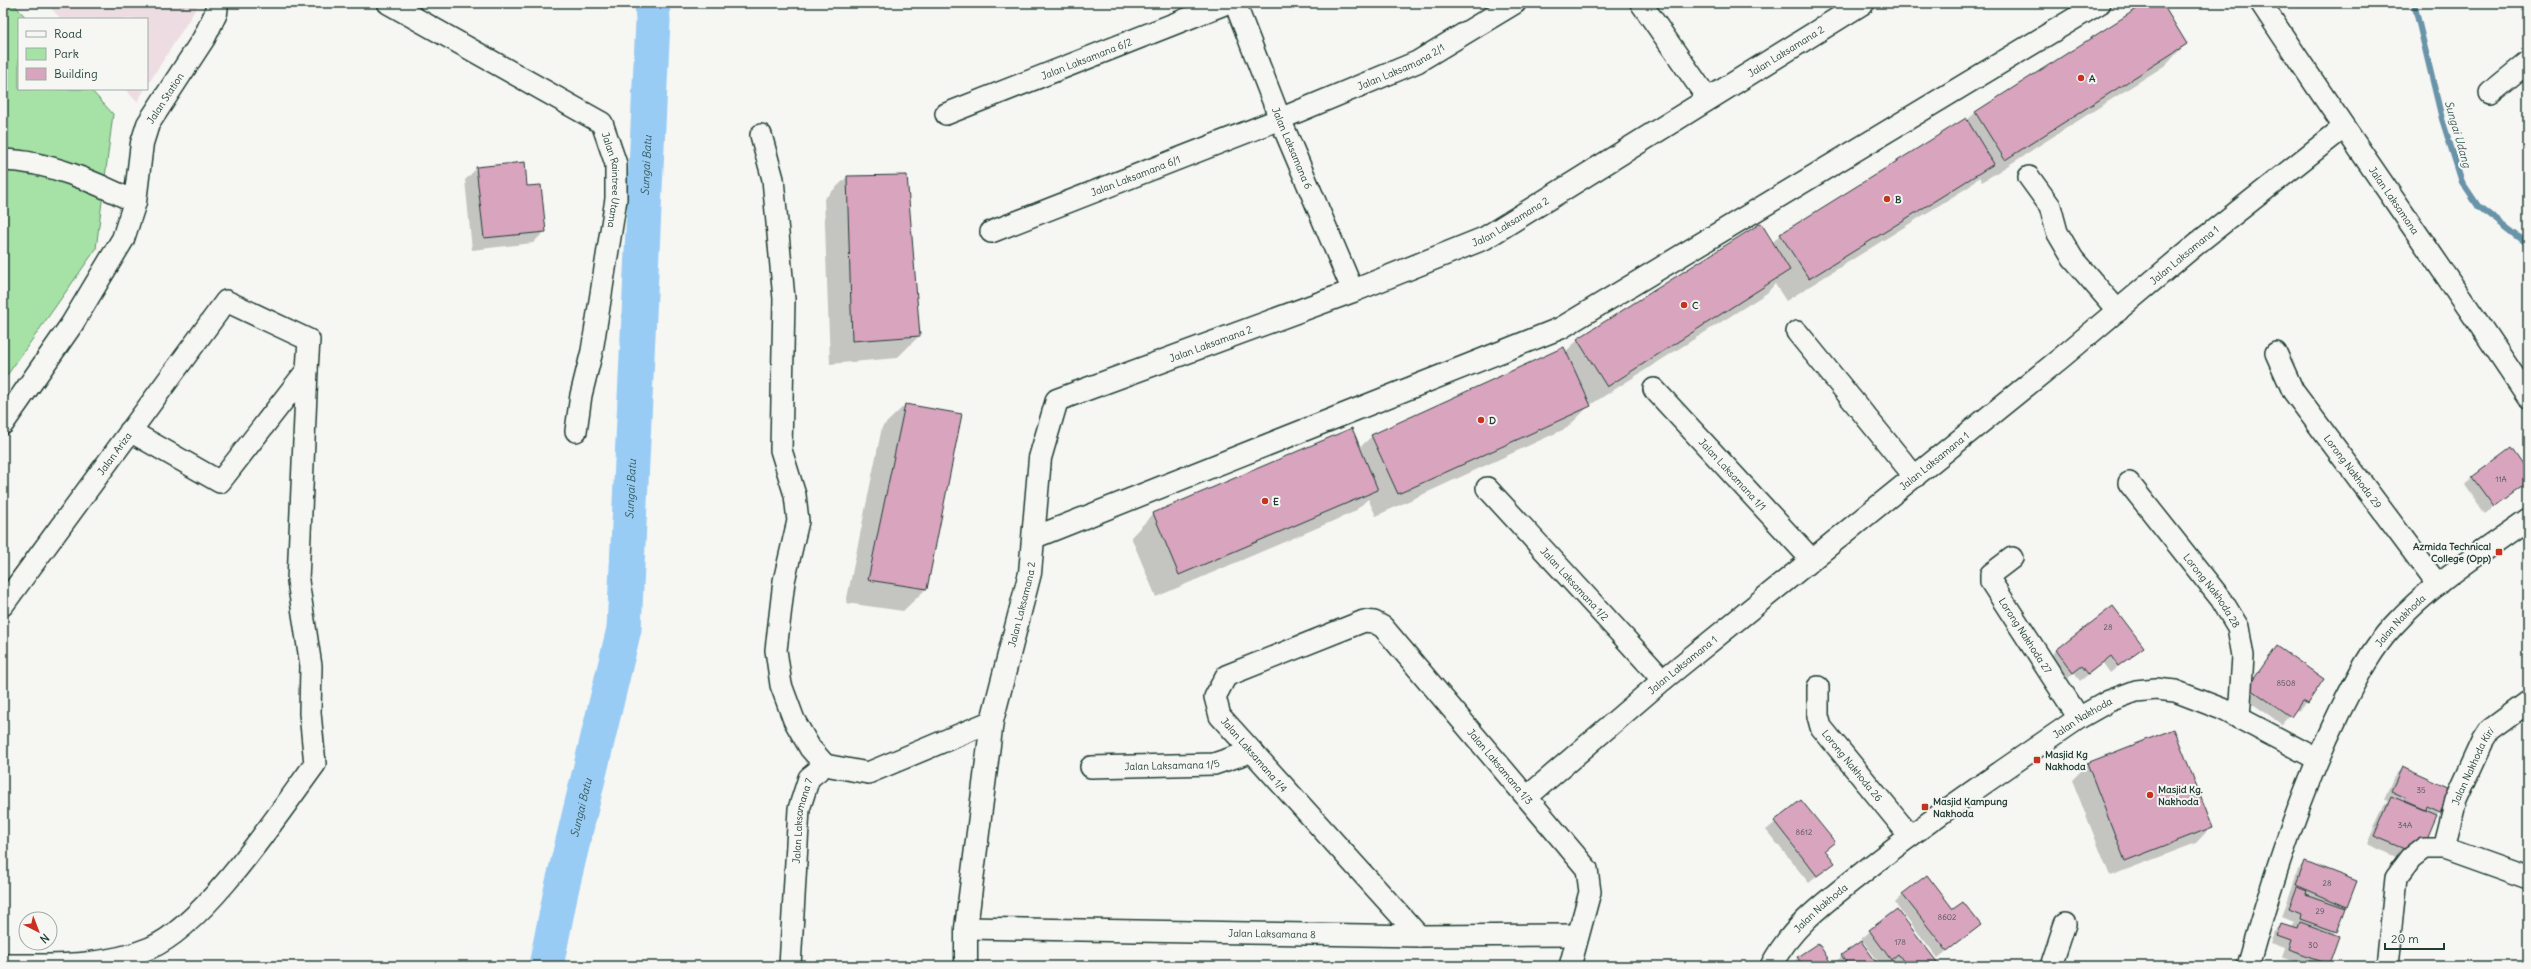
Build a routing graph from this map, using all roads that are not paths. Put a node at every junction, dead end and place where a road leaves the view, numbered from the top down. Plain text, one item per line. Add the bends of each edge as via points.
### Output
1 (217, 3) edge
2 (388, 3) edge
3 (1227, 3) edge
4 (1235, 3) edge
5 (1515, 3) edge
6 (1640, 3) edge
7 (1862, 3) edge
8 (2100, 3) edge
9 (2261, 3) edge
10 (2528, 62) edge
11 (2490, 94) dead end
12 (1708, 99) junction
13 (946, 114) dead end
14 (1280, 119) junction
15 (2343, 128) junction
16 (761, 135) dead end
17 (3, 160) edge
18 (2029, 176) dead end
19 (135, 202) junction
20 (991, 232) dead end
21 (1353, 291) junction
22 (2118, 311) junction
23 (1797, 332) dead end
24 (2276, 353) dead end
25 (307, 370) junction
26 (1654, 389) dead end
27 (2528, 397) edge
28 (3, 423) edge
29 (130, 431) junction
30 (576, 431) dead end
31 (1915, 477) junction
32 (2129, 483) dead end
33 (1487, 488) dead end
34 (2528, 519) edge
35 (1034, 538) junction
36 (2012, 558) dead end
37 (1812, 560) junction
38 (2438, 585) junction
39 (3, 605) edge
40 (1364, 621) joint
41 (1664, 680) junction
42 (1818, 687) dead end
43 (2528, 702) edge
44 (2079, 718) junction
45 (2239, 718) junction
46 (992, 721) junction
47 (1250, 752) junction
48 (2317, 759) junction
49 (825, 764) junction
50 (1091, 766) dead end
51 (1528, 798) junction
52 (1910, 836) junction
53 (2444, 848) junction
54 (2528, 878) edge
55 (2065, 924) dead end
56 (966, 928) junction
57 (1419, 936) junction
58 (1578, 936) junction
59 (3, 965) edge
60 (790, 966) edge
61 (966, 966) edge
62 (1570, 966) edge
63 (1771, 966) edge
64 (2051, 966) edge
65 (2248, 966) edge
66 (2387, 966) edge

1 - 19 street, Jalan Station via 216,13 204,38 148,124 142,143
2 - 30 street, Jalan Raintree Utama via 602,123 616,164 616,200 592,351 581,395
3 - 13 street, Jalan Laksamana 6/2
4 - 14 street, Jalan Laksamana 6
5 - 14 street, Jalan Laksamana 2/1 via 1417,62
6 - 12 street
7 - 12 street, Jalan Laksamana 2
8 - 35 street via 1561,328
9 - 15 street, Jalan Laksamana
10 - 11 street
12 - 21 street, Jalan Laksamana 2 via 1485,238
14 - 20 street, Jalan Laksamana 6/1
14 - 21 street, Jalan Laksamana 6
15 - 22 street, Jalan Laksamana 1 via 2199,242
15 - 27 street, Jalan Laksamana via 2444,270
16 - 49 street via 773,179 784,299 781,450 795,495 798,521 784,581 776,650 781,685 794,720 810,748
17 - 19 street via 27,160 103,186
18 - 22 street via 2050,206 2057,232 2074,259
19 - 28 street, Jalan Station via 122,239 76,317
21 - 35 street, Jalan Laksamana 2 via 1057,400 1040,458
22 - 31 street, Jalan Laksamana 1
23 - 31 street
24 - 38 street, Lorong Nakhoda 29 via 2293,391
25 - 29 street via 220,482
25 - 29 street, Jalan Ariza via 309,340 226,301
25 - 59 street via 298,581 310,666 310,713 315,764 236,869 184,926 168,937 150,948 107,961
26 - 37 street, Jalan Laksamana 1/1
29 - 39 street, Jalan Ariza
31 - 37 street, Jalan Laksamana 1
32 - 45 street, Lorong Nakhoda 28 via 2221,600 2238,628 2243,656
33 - 41 street, Jalan Laksamana 1/2
34 - 38 street, Jalan Nakhoda
35 - 46 street, Jalan Laksamana 2 via 1030,574
36 - 44 street, Lorong Nakhoda 27 via 1990,574 1991,582
37 - 41 street, Jalan Laksamana 1
38 - 48 street, Jalan Nakhoda via 2393,626 2363,666
40 - 47 street, Jalan Laksamana 1/4 via 1226,676 1215,697 1220,716
40 - 51 street, Jalan Laksamana 1/3 via 1374,622 1383,627
41 - 51 street, Jalan Laksamana 1
42 - 52 street, Lorong Nakhoda 26 via 1818,716 1821,727
43 - 53 street, Jalan Nakhoda Kiri via 2490,730 2482,741 2456,800
44 - 45 street, Jalan Nakhoda via 2109,701 2136,691 2156,689 2175,691
44 - 52 street, Jalan Nakhoda
45 - 48 street, Jalan Nakhoda
46 - 49 street via 868,773
46 - 56 street, Jalan Laksamana 2
47 - 50 street, Jalan Laksamana 1/5 via 1214,764
47 - 57 street, Jalan Laksamana 1/4
48 - 65 street, Jalan Nakhoda
49 - 60 street, Jalan Laksamana 7 via 810,778 799,809
51 - 58 street, Jalan Laksamana 1/3 via 1587,870 1590,892
52 - 63 street, Jalan Nakhoda via 1808,917
53 - 54 street
53 - 66 street via 2424,848 2411,858 2396,878
55 - 64 street
56 - 57 street, Jalan Laksamana 8
56 - 61 street, Jalan Laksamana 2
57 - 58 street, Jalan Laksamana 8
58 - 62 street, Jalan Laksamana 1/3

